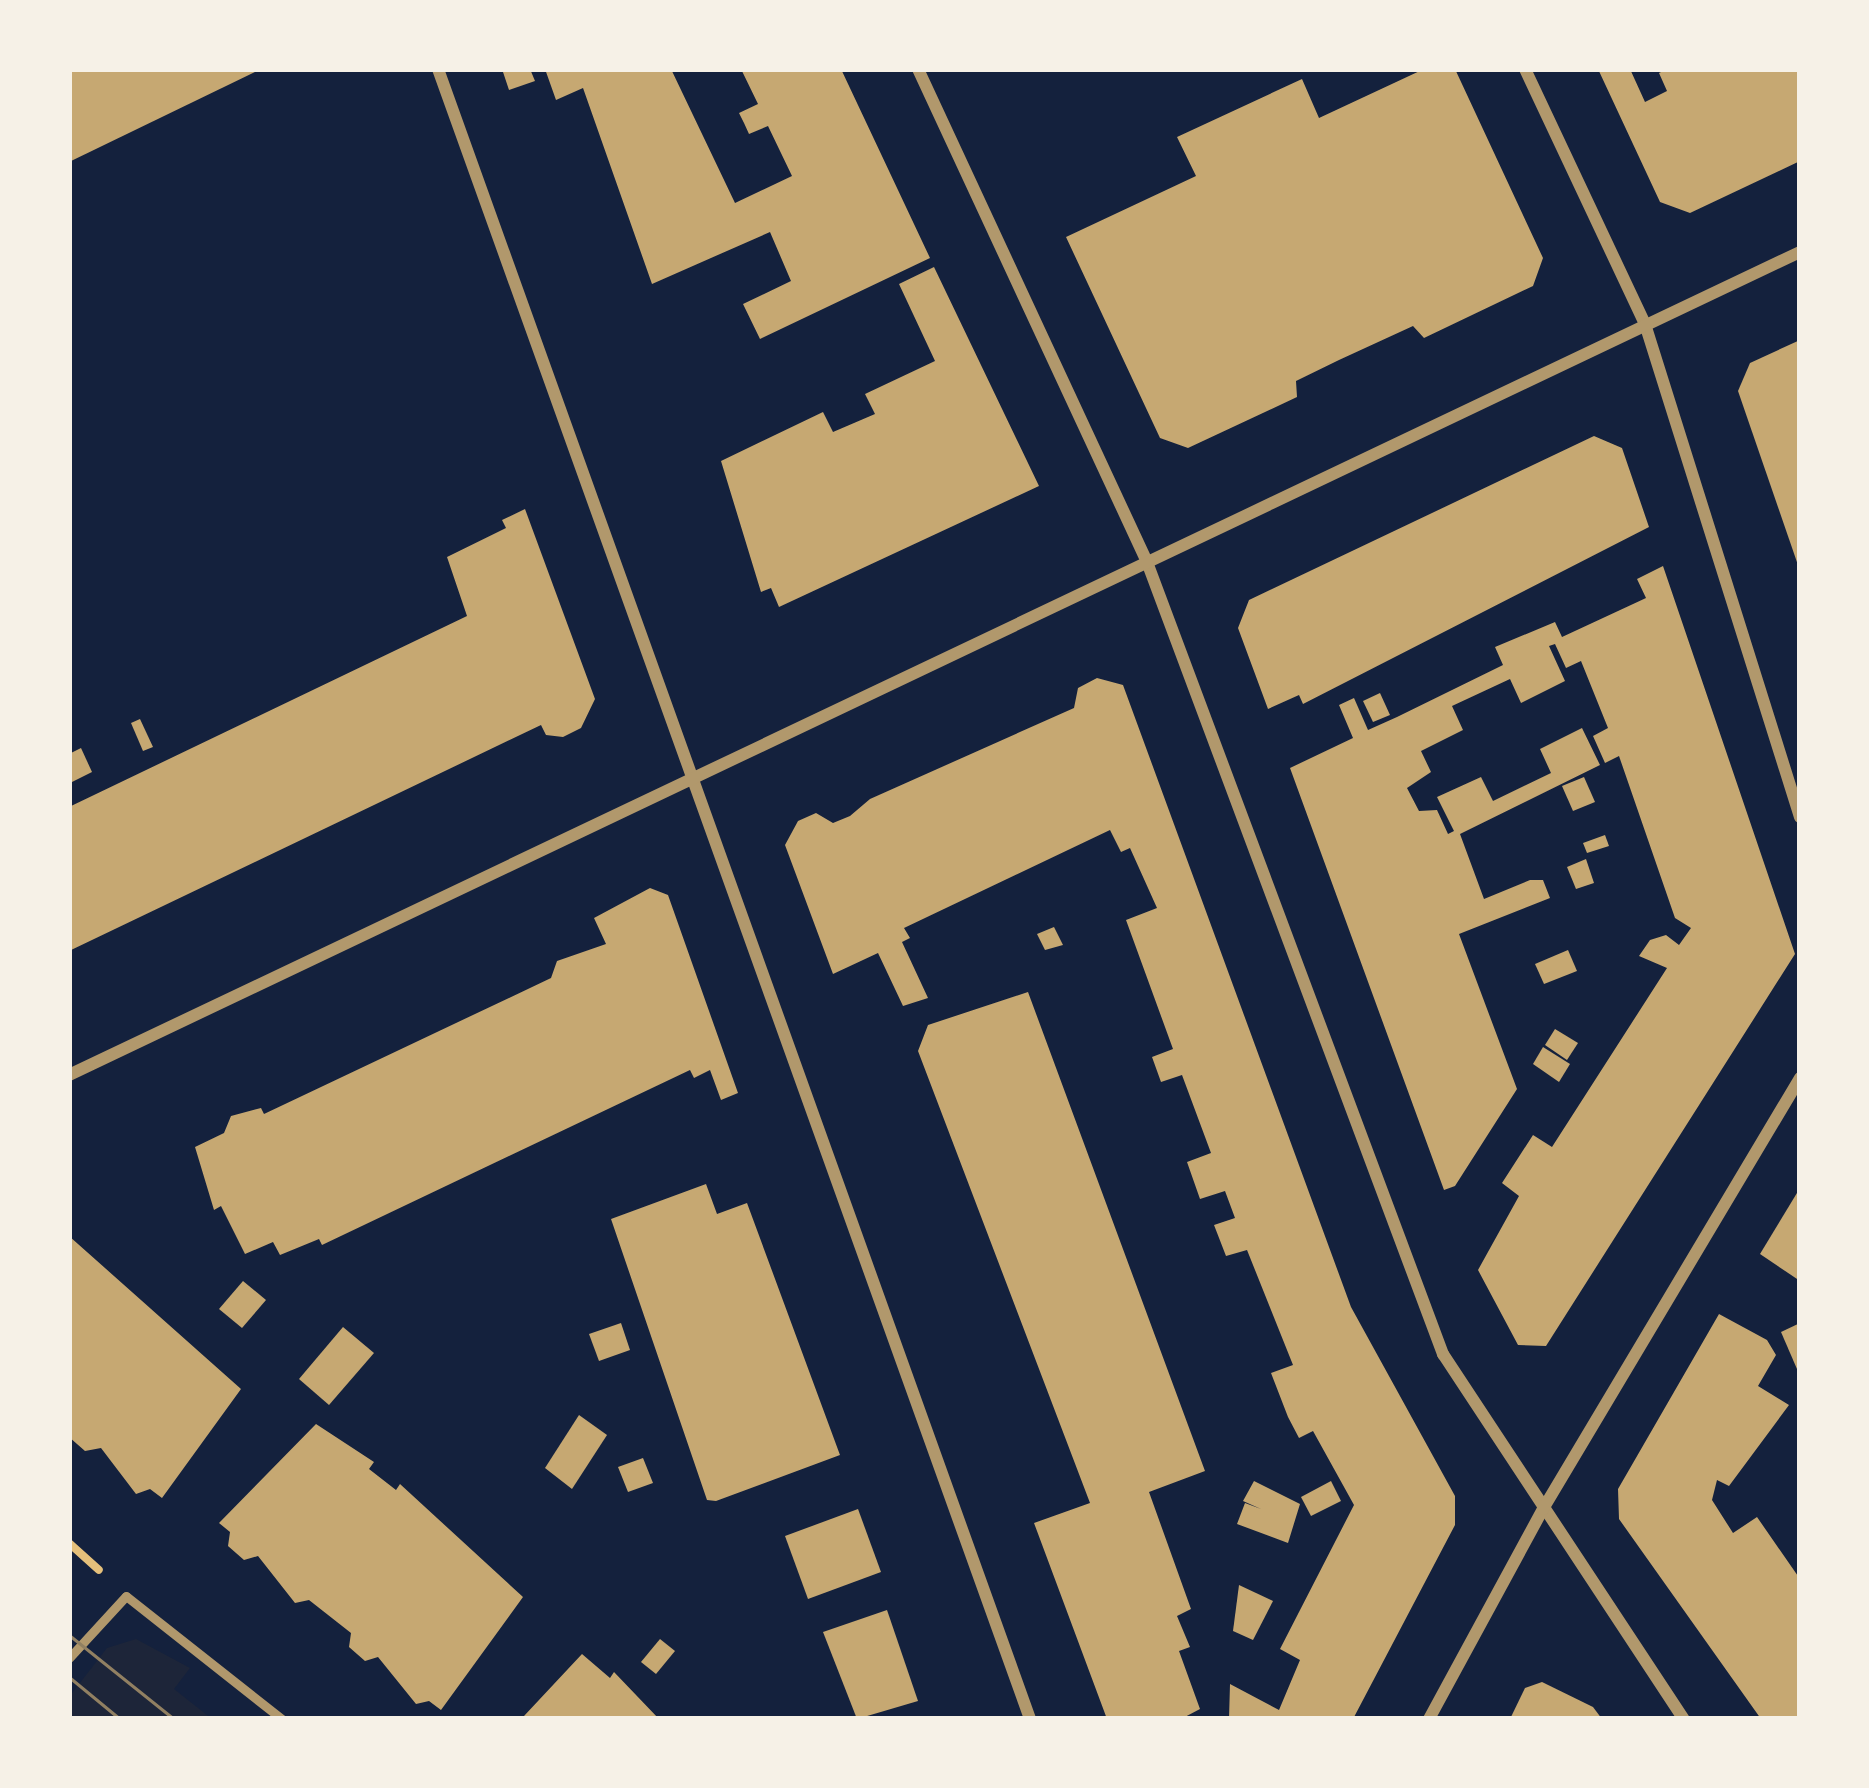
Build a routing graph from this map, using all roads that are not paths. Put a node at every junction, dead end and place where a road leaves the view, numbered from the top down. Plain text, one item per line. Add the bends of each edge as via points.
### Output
1 (438, 69) edge
2 (918, 69) edge
3 (1525, 69) edge
4 (1800, 251) edge
5 (1645, 324) junction
6 (1148, 562) junction
7 (695, 777) junction
8 (1800, 817) edge
9 (69, 1075) edge
10 (1800, 1078) edge
11 (1543, 1509) junction
12 (69, 1658) edge
13 (281, 1719) edge
14 (1030, 1719) edge
15 (1429, 1719) edge
16 (1684, 1719) edge

1 - 7 street
2 - 6 street
3 - 5 street
4 - 5 street
5 - 6 street
5 - 8 street
6 - 7 street
6 - 11 street via 1443,1354
7 - 9 street
7 - 14 street
10 - 11 street
11 - 15 street
11 - 16 street
12 - 13 lane via 126,1596

